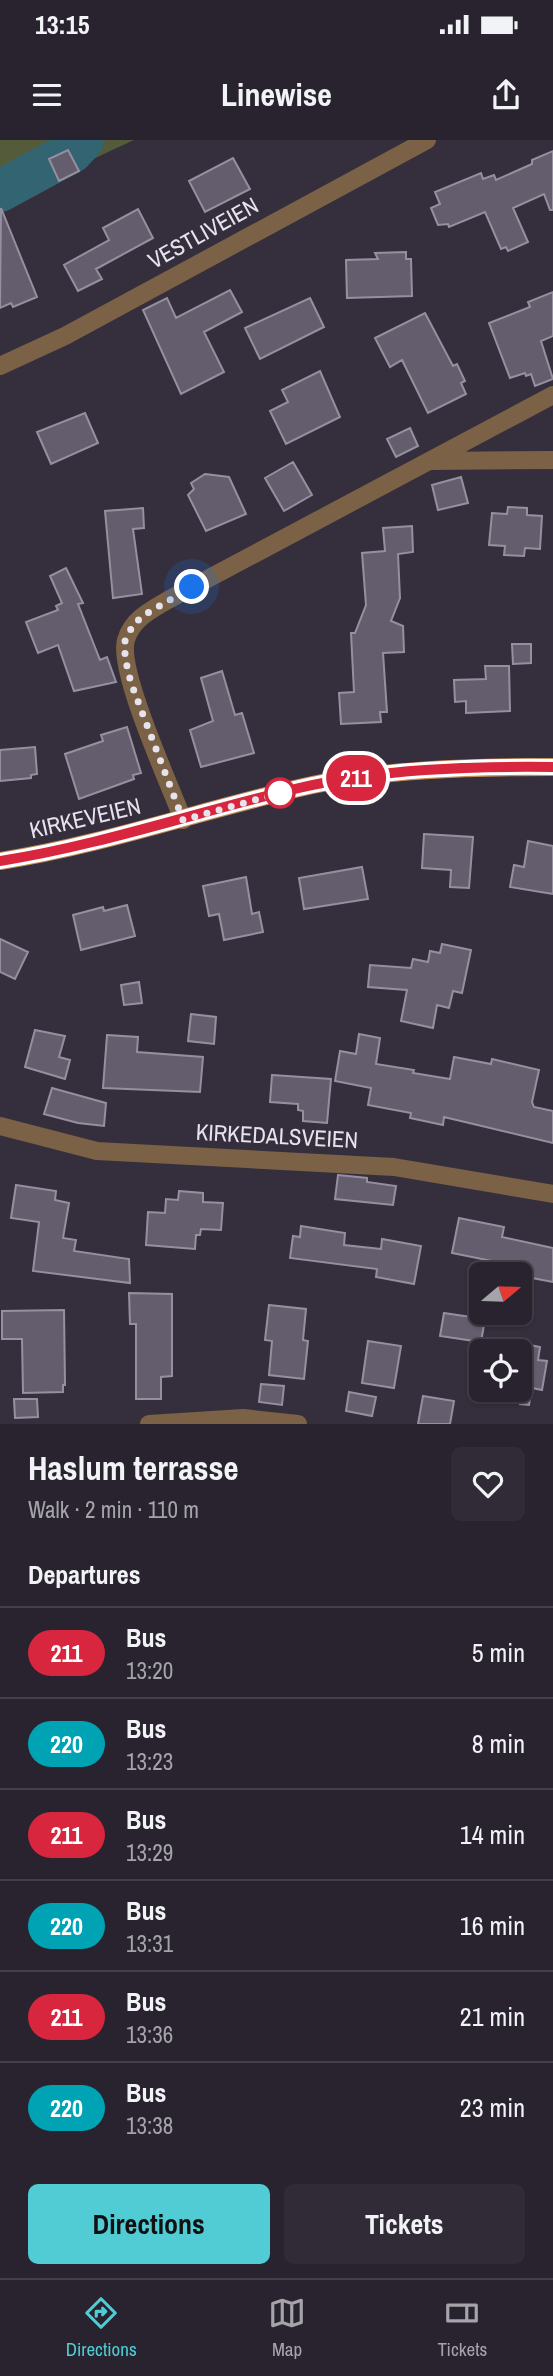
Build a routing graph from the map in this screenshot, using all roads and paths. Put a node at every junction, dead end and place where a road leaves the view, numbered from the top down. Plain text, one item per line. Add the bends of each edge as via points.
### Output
1 (427, 140) edge
2 (0, 366) edge
3 (553, 394) edge
4 (553, 460) edge
5 (424, 461) junction
6 (553, 767) edge
7 (183, 820) junction
8 (0, 861) edge
9 (0, 1126) edge
10 (553, 1194) edge
11 (149, 1424) edge
12 (298, 1424) edge

1 - 2 street, VESTLIVEIEN
3 - 5 street
4 - 5 street
5 - 7 street via 168,600 133,625 125,641 131,683
6 - 7 main road, KIRKEVEIEN via 453,769 338,780
7 - 8 main road, KIRKEVEIEN
9 - 10 street, KIRKEDALSVEIEN via 97,1151 394,1167
11 - 12 street via 243,1418

